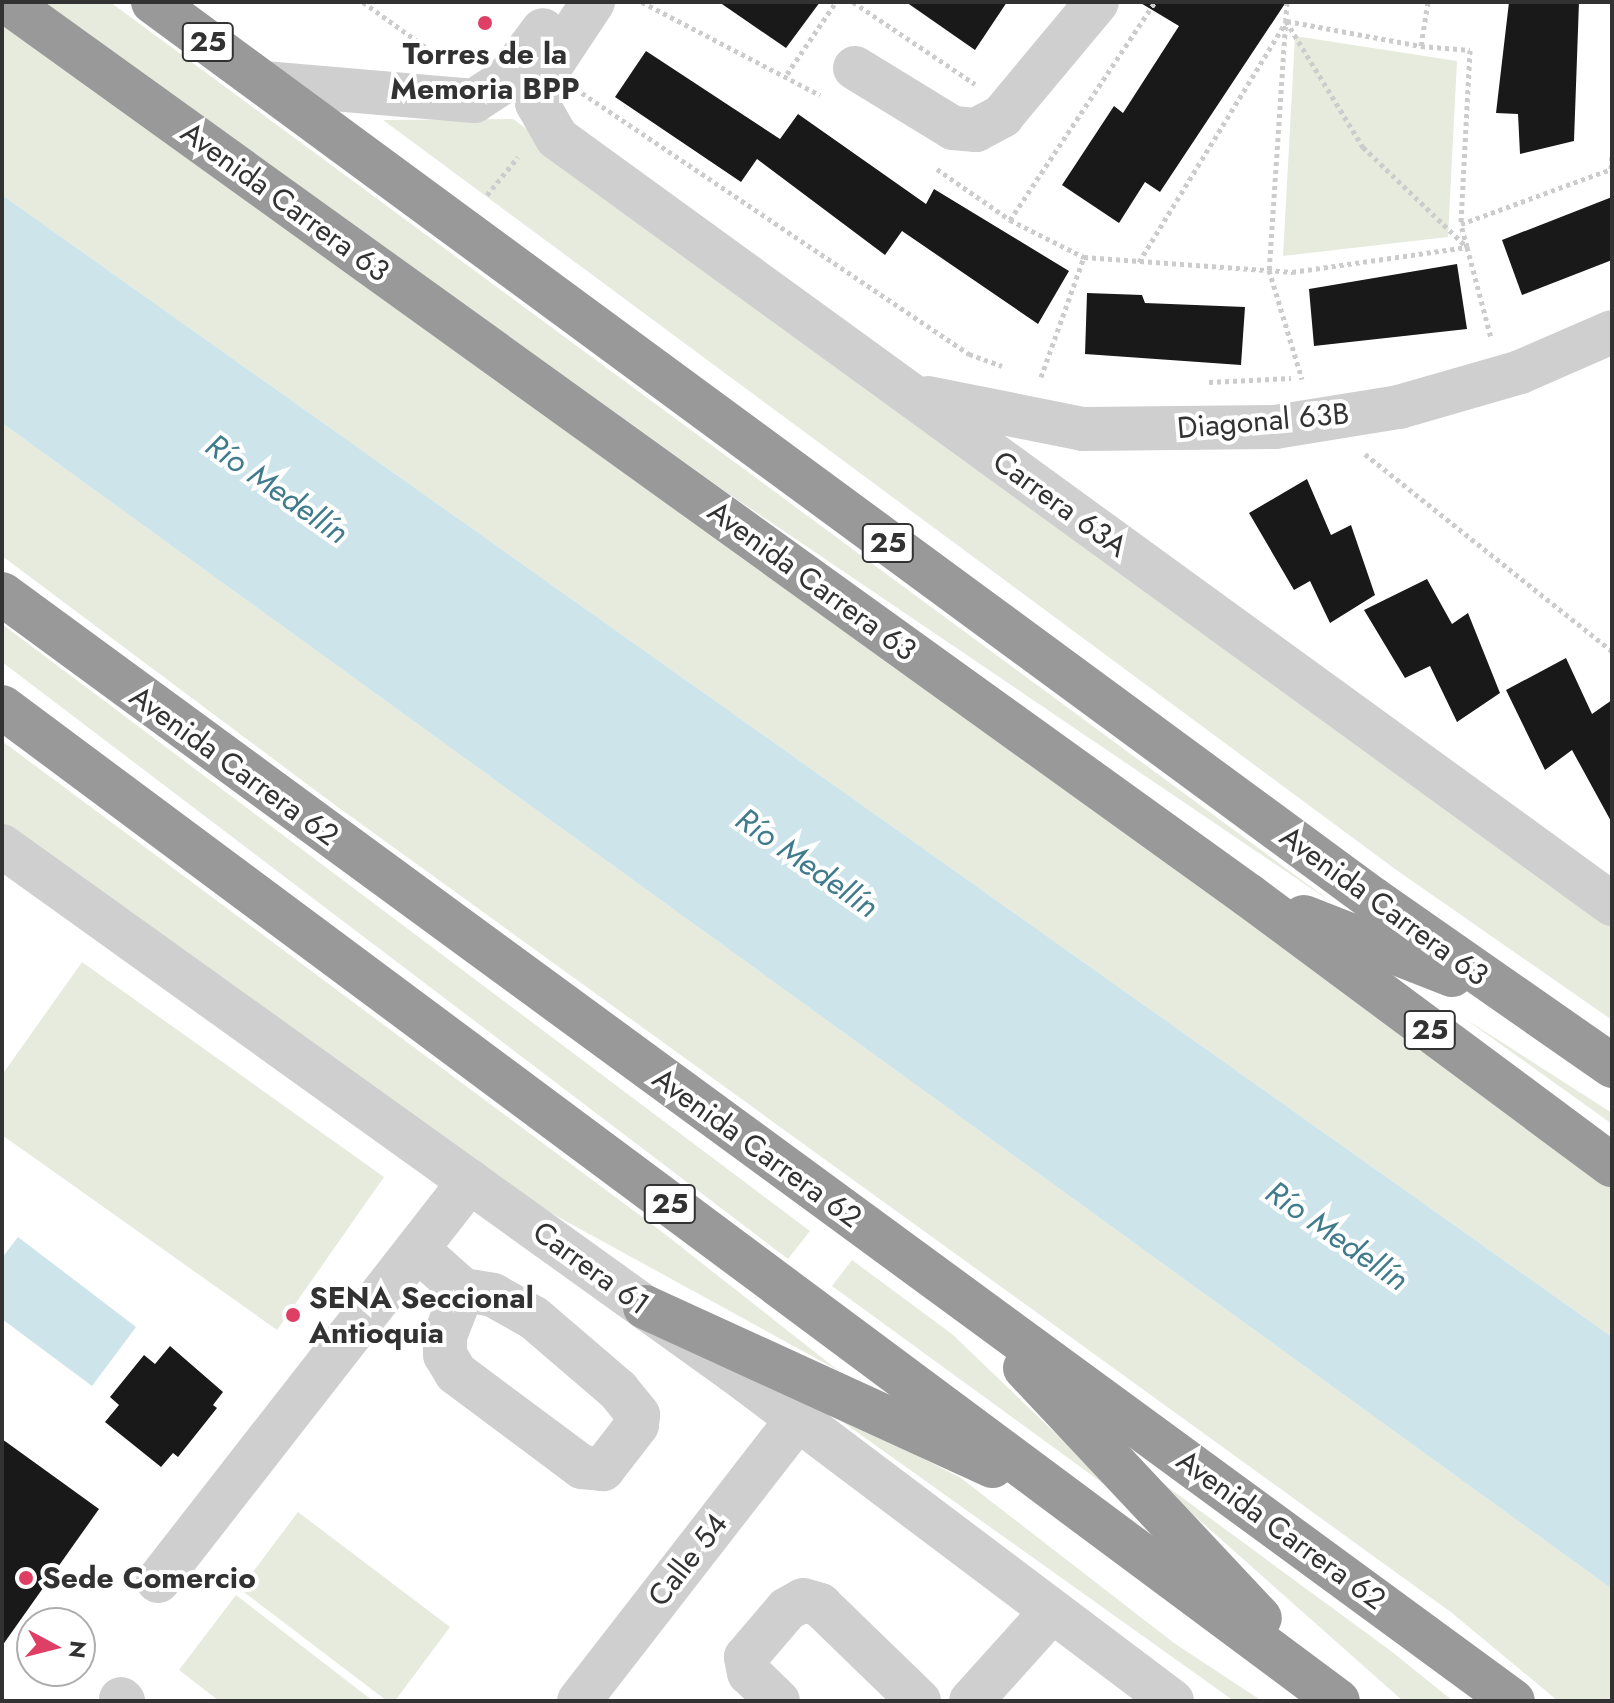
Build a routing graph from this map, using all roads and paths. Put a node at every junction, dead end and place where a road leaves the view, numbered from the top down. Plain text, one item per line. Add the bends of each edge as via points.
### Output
1 (7, 2) edge
2 (153, 2) edge
3 (363, 2) edge
4 (564, 2) edge
5 (640, 2) edge
6 (836, 2) edge
7 (853, 2) edge
8 (1097, 2) edge
9 (1155, 2) edge
10 (1287, 2) edge
11 (1428, 2) edge
12 (612, 8) edge
13 (1286, 21) junction
14 (1421, 46) junction
15 (439, 58) dead end
16 (787, 74) junction
17 (987, 74) dead end
18 (589, 79) dead end
19 (264, 83) junction
20 (841, 84) joint
21 (542, 104) junction
22 (1612, 154) edge
23 (935, 168) dead end
24 (1612, 169) edge
25 (1010, 220) junction
26 (1461, 224) junction
27 (461, 228) junction
28 (1467, 247) junction
29 (1084, 257) junction
30 (1139, 262) junction
31 (1269, 270) junction
32 (1612, 332) edge
33 (1493, 347) dead end
34 (1011, 370) dead end
35 (1026, 375) dead end
36 (1316, 376) dead end
37 (1040, 380) junction
38 (1055, 381) dead end
39 (1304, 381) junction
40 (1195, 383) dead end
41 (905, 391) junction
42 (1374, 446) dead end
43 (2, 594) edge
44 (1612, 651) edge
45 (2, 707) edge
46 (2, 846) edge
47 (1248, 895) junction
48 (1612, 904) edge
49 (1514, 1000) junction
50 (1612, 1066) edge
51 (1612, 1165) edge
52 (470, 1181) junction
53 (419, 1251) junction
54 (949, 1288) junction
55 (463, 1290) junction
56 (645, 1307) junction
57 (798, 1419) junction
58 (1073, 1503) junction
59 (158, 1581) dead end
60 (1052, 1611) junction
61 (579, 1701) edge
62 (778, 1701) edge
63 (919, 1701) edge
64 (971, 1701) edge
65 (1172, 1701) edge
66 (1339, 1701) edge
67 (1513, 1701) edge

1 - 47 highway, Avenida Carrera 63 / 25
2 - 19 highway, Avenida Carrera 63 / 25
3 - 15 path
4 - 19 street via 506,80 474,101
5 - 12 path
5 - 16 path
6 - 16 path
7 - 17 path via 977,86
8 - 20 street via 1002,116 976,130 953,128
9 - 25 path
10 - 13 path
11 - 14 path
12 - 21 street
13 - 14 path
13 - 28 path via 1363,147
13 - 30 path
13 - 31 path
14 - 26 path via 1470,50
16 - 20 path
18 - 34 path via 581,92 606,110 969,354
19 - 27 highway, Avenida Carrera 63 / 25
21 - 27 path
21 - 41 street, Carrera 63A via 557,138
22 - 24 path
23 - 25 path
24 - 26 path
25 - 29 path
26 - 28 path
27 - 49 highway, Avenida Carrera 63 / 25
28 - 31 path via 1292,272
28 - 33 path
29 - 30 path
29 - 37 path
30 - 31 path
31 - 39 path
32 - 41 street, Diagonal 63B via 1520,372 1399,407 1275,427 1083,429 1025,421
35 - 37 path
36 - 39 path
37 - 38 path
39 - 40 path
41 - 48 street, Carrera 63A
42 - 44 path via 1360,450
43 - 54 highway, Avenida Carrera 62
45 - 58 highway, 25
46 - 52 street, Carrera 61
47 - 49 highway
47 - 51 highway, Avenida Carrera 63 / 25
49 - 50 highway, Avenida Carrera 63 / 25
52 - 53 street
52 - 56 street, Carrera 61
53 - 55 street
53 - 59 street
54 - 66 highway
54 - 67 highway, Avenida Carrera 62
55 - 55 street via 445,1336 445,1355 456,1373 582,1467 603,1469 637,1425 638,1415 618,1390 534,1318 493,1295
56 - 57 street, Carrera 61
56 - 58 highway
57 - 60 street, Carrera 61
57 - 61 street, Calle 54
58 - 66 highway, 25
60 - 64 street
60 - 65 street, Carrera 61
62 - 63 street via 749,1673 746,1657 787,1609 803,1600 820,1605

